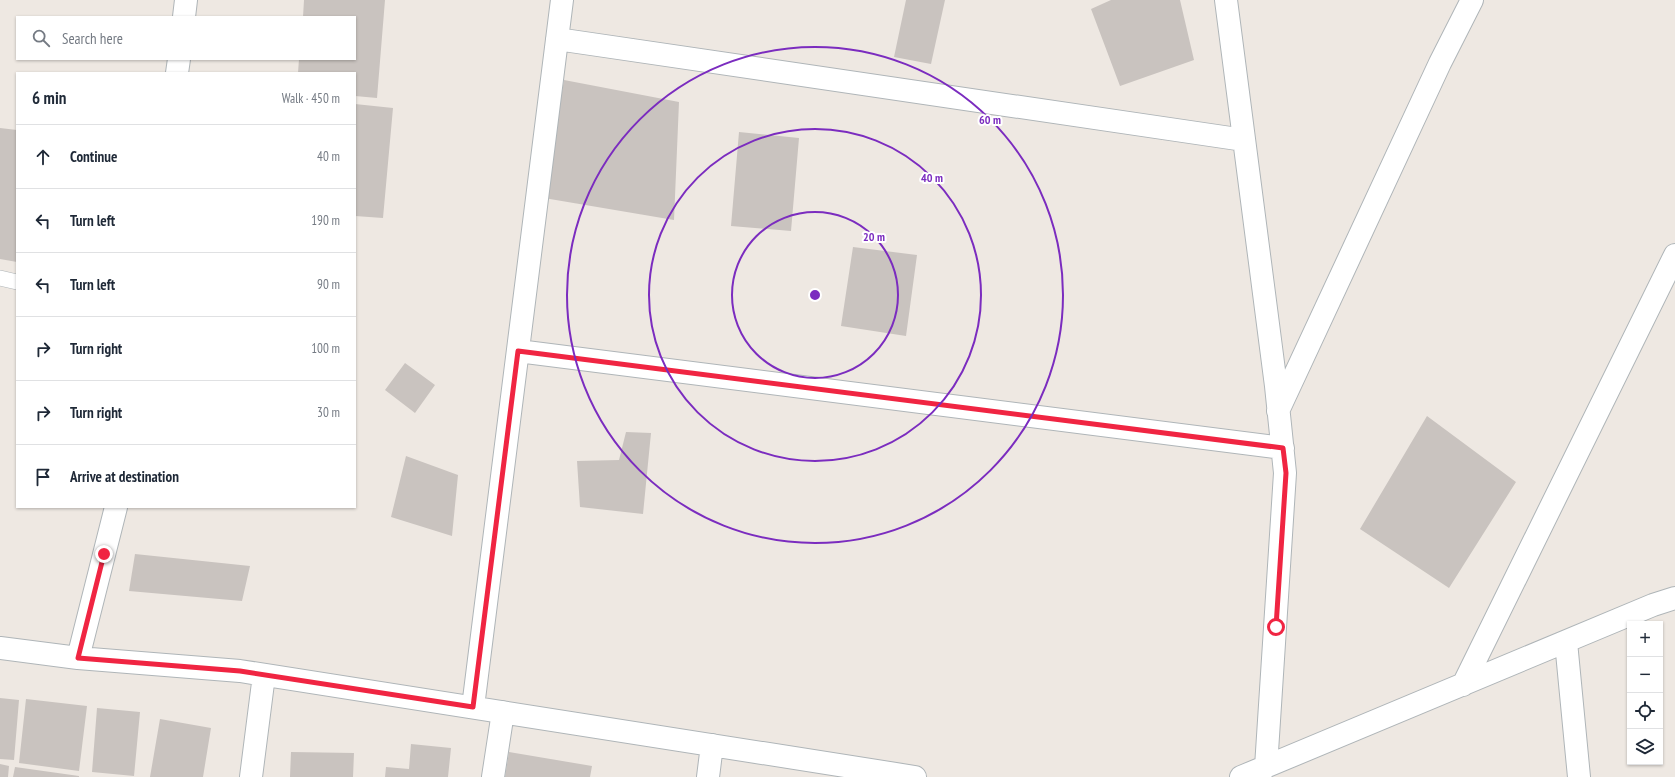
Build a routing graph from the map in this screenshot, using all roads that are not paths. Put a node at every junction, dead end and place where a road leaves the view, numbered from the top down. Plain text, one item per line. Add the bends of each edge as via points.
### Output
1 (186, 0) edge
2 (562, 0) edge
3 (1226, 0) edge
4 (1472, 0) edge
5 (184, 16) edge
6 (557, 39) junction
7 (179, 60) edge
8 (177, 72) edge
9 (1244, 140) junction
10 (1675, 255) edge
11 (0, 278) edge
12 (16, 282) edge
13 (518, 351) junction
14 (1278, 411) junction
15 (1283, 448) junction
16 (116, 508) edge
17 (1675, 598) edge
18 (1566, 642) junction
19 (0, 648) edge
20 (78, 658) junction
21 (264, 675) junction
22 (1463, 685) junction
23 (473, 707) junction
24 (503, 712) junction
25 (712, 745) junction
26 (1266, 767) junction
27 (251, 777) edge
28 (493, 777) edge
29 (708, 777) edge
30 (916, 777) edge
31 (1241, 777) edge
32 (1579, 777) edge

1 - 5 street
2 - 6 street
3 - 9 street
4 - 14 street via 1440,63
6 - 9 street
6 - 13 street
7 - 8 street
9 - 14 street
10 - 22 street
11 - 12 lane
13 - 15 street
13 - 23 street
14 - 15 street
15 - 26 street via 1286,473
16 - 20 street
17 - 18 street
18 - 22 street
18 - 32 street
19 - 20 street
20 - 21 street
21 - 23 street
21 - 27 street
22 - 26 street
23 - 24 street
24 - 25 street
24 - 28 street
25 - 29 street
25 - 30 street
26 - 31 street

